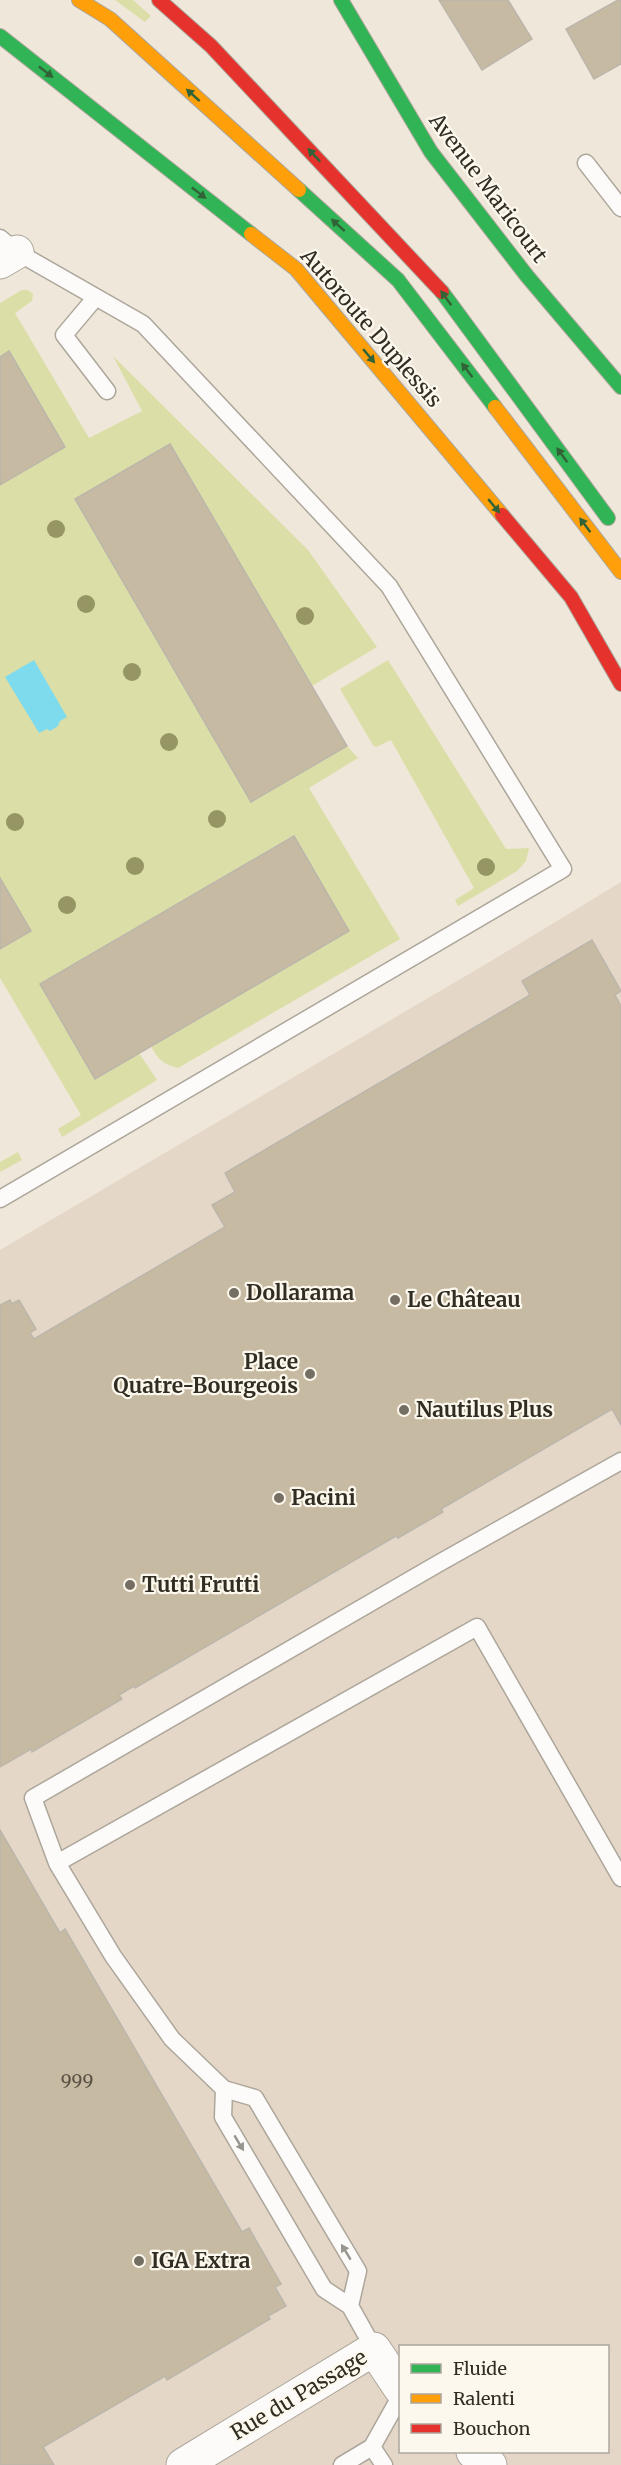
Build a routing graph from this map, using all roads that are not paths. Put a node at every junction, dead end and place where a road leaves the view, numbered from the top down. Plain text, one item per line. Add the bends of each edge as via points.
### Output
1 (79, 0) edge
2 (159, 0) edge
3 (341, 0) edge
4 (0, 36) edge
5 (586, 163) dead end
6 (621, 208) edge
7 (6, 250) edge
8 (96, 297) junction
9 (621, 387) edge
10 (107, 391) dead end
11 (614, 526) dead end
12 (621, 572) edge
13 (621, 684) edge
14 (0, 1199) edge
15 (621, 1461) edge
16 (57, 1863) junction
17 (621, 1878) edge
18 (224, 2089) junction
19 (350, 2307) junction
20 (374, 2349) junction
21 (399, 2386) edge
22 (399, 2399) edge
23 (372, 2447) junction
24 (475, 2453) edge
25 (183, 2465) edge
26 (342, 2465) edge
27 (384, 2465) edge
28 (490, 2465) edge

12 -> 1 main road, Autoroute Duplessis via 398,280 110,19
11 -> 2 main road via 437,285 211,46
3 - 9 main road, Avenue Maricourt via 431,152 527,276
4 -> 13 main road, Autoroute Duplessis via 296,269 571,597
5 - 6 lane
7 - 8 lane
8 - 10 lane via 64,335
8 - 14 lane via 143,324 389,586 563,869
15 - 16 lane via 33,1798
16 - 17 lane via 477,1627
16 - 18 lane via 113,1956 172,2039
18 -> 19 lane via 224,2117 324,2289
19 -> 18 lane via 358,2271 255,2098
19 - 20 lane
20 - 21 street, Rue du Passage
20 - 25 street, Rue du Passage
22 - 23 lane
23 - 26 lane
23 - 27 lane
24 - 28 street

